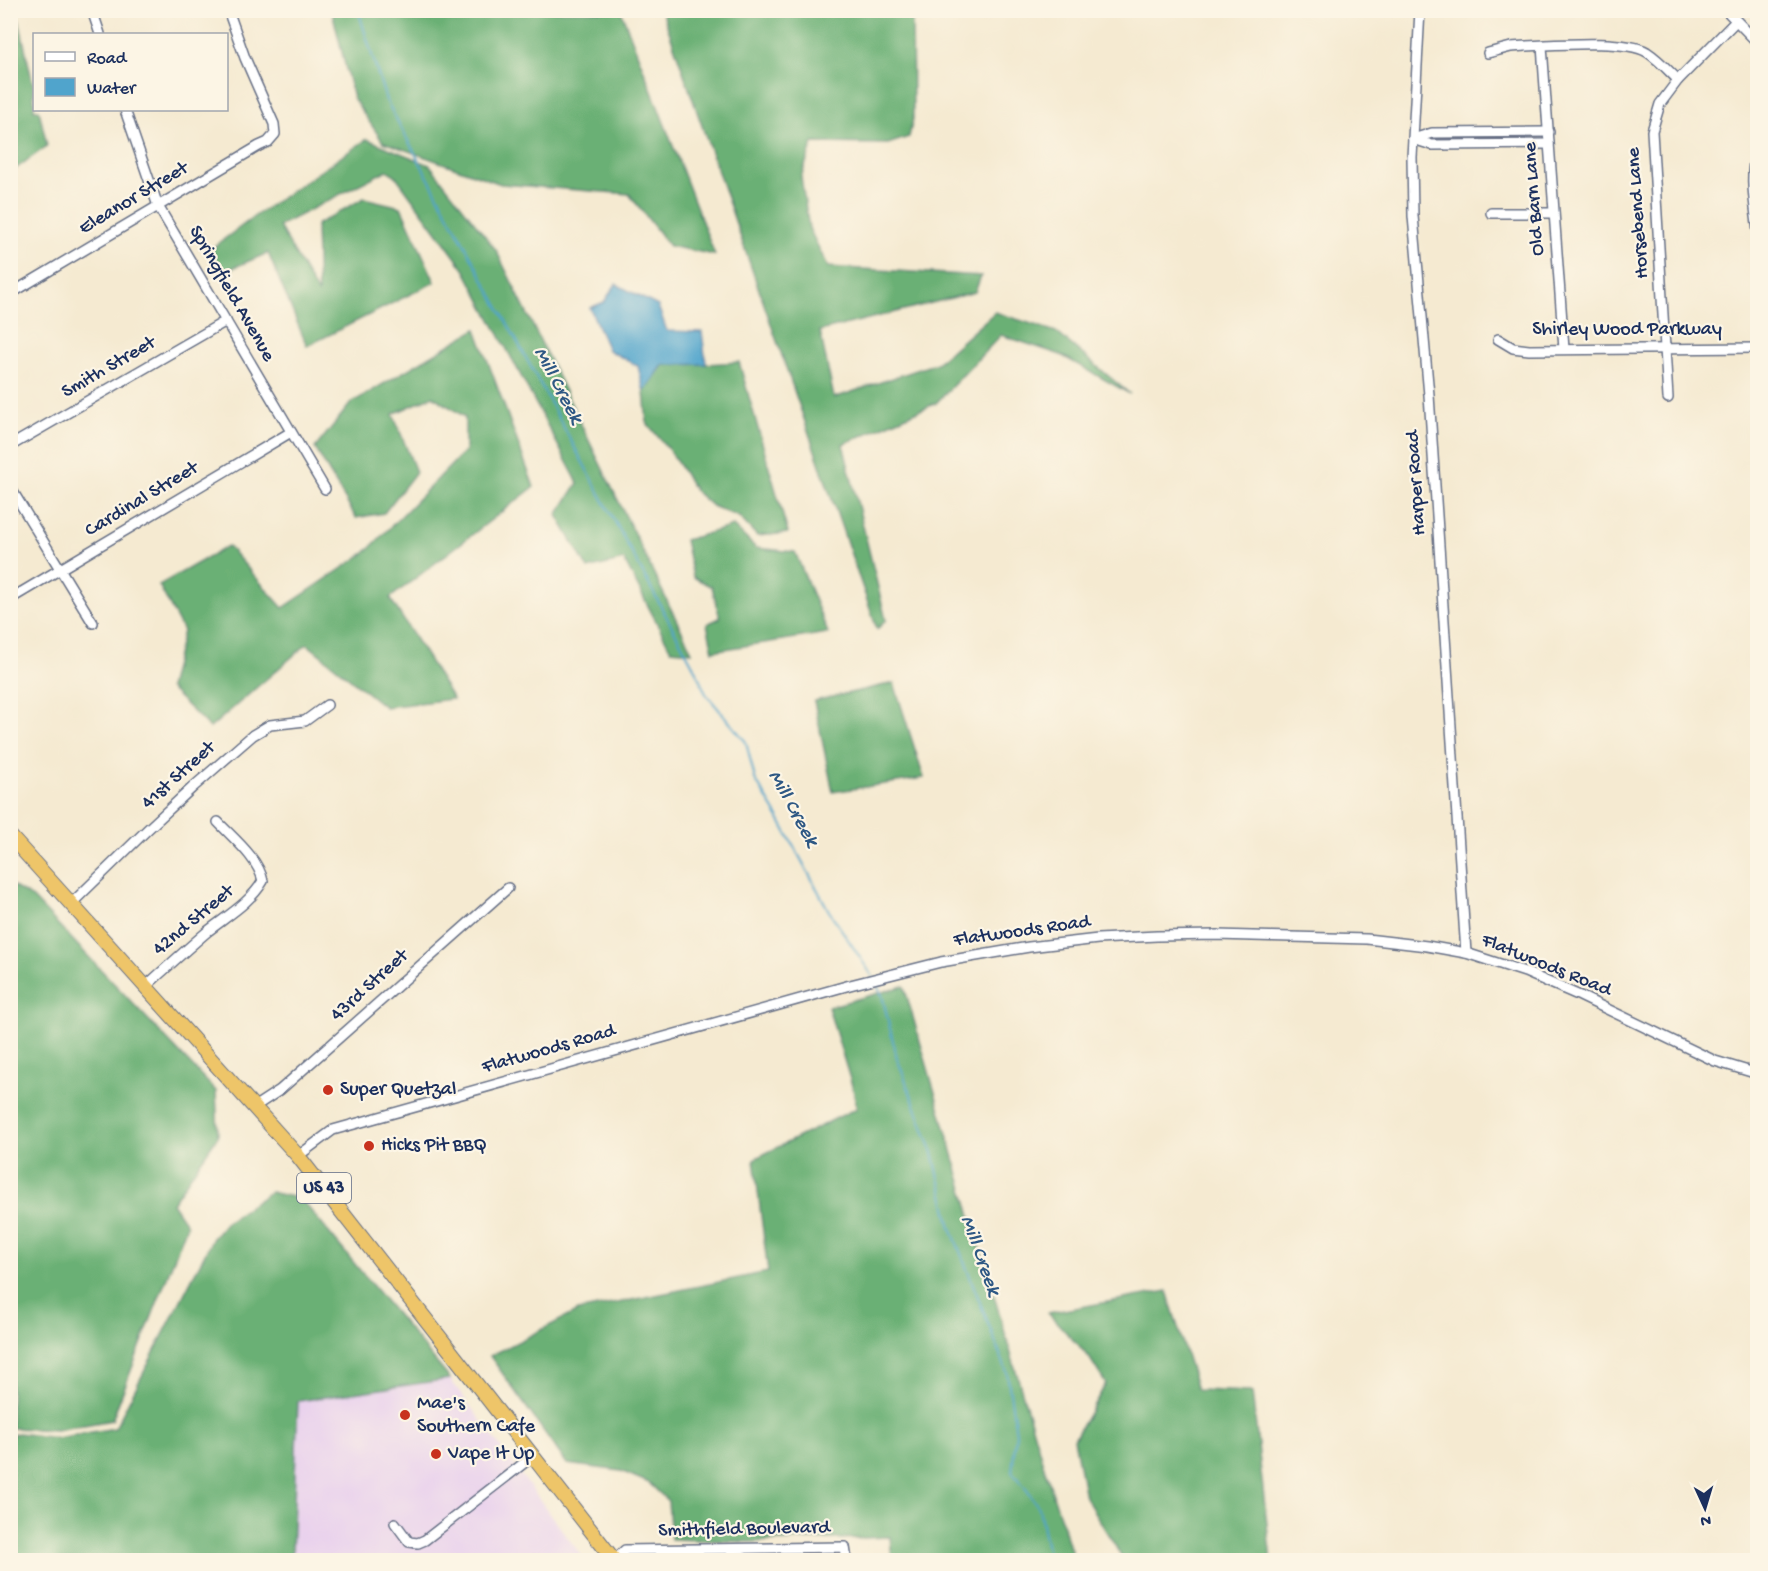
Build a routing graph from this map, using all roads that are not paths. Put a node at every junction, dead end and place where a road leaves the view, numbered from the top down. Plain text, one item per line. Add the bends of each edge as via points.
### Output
1 (92, 10) edge
2 (228, 10) edge
3 (1420, 10) edge
4 (1726, 10) edge
5 (1736, 21) junction
6 (100, 33) edge
7 (1758, 43) edge
8 (1542, 46) junction
9 (1488, 53) dead end
10 (1678, 80) junction
11 (125, 111) edge
12 (1549, 132) junction
13 (1480, 133) junction
14 (1413, 139) junction
15 (1549, 144) junction
16 (1480, 145) junction
17 (1758, 147) edge
18 (158, 206) junction
19 (1491, 213) dead end
20 (1554, 213) junction
21 (1758, 232) edge
22 (10, 294) edge
23 (226, 321) junction
24 (1498, 339) dead end
25 (1666, 348) junction
26 (1758, 348) edge
27 (1564, 350) junction
28 (1668, 398) dead end
29 (291, 432) junction
30 (10, 446) edge
31 (10, 488) edge
32 (325, 489) dead end
33 (60, 570) junction
34 (10, 599) edge
35 (93, 623) dead end
36 (327, 705) dead end
37 (218, 822) dead end
38 (10, 836) edge
39 (508, 888) dead end
40 (72, 903) junction
41 (1466, 952) junction
42 (145, 987) junction
43 (1758, 1074) edge
44 (254, 1107) junction
45 (298, 1156) junction
46 (533, 1456) junction
47 (395, 1523) dead end
48 (615, 1560) edge
49 (719, 1560) edge
50 (847, 1560) edge

1 - 6 street
2 - 18 street, Eleanor Street via 275,134 268,142
3 - 14 street, Harper Road
4 - 5 street
5 - 7 street
5 - 10 street, Horsebend Lane
8 - 9 street
8 - 10 street via 1626,45 1645,51
8 - 12 street, Old Barn Lane
10 - 25 street, Horsebend Lane via 1660,104 1651,139
11 - 18 street, Springfield Avenue
12 - 13 street
12 - 15 street, Old Barn Lane
13 - 14 street via 1432,133
13 - 16 street
14 - 16 street via 1432,146
14 - 41 street, Harper Road via 1413,216 1429,395
15 - 16 street
15 - 20 street, Old Barn Lane
17 - 21 street via 1753,176
18 - 22 street, Eleanor Street
18 - 23 street, Springfield Avenue
19 - 20 street
20 - 27 street, Old Barn Lane
23 - 29 street, Springfield Avenue
23 - 30 street, Smith Street
24 - 27 street, Shirley Wood Parkway via 1513,348
25 - 26 street, Shirley Wood Parkway
25 - 27 street, Shirley Wood Parkway
25 - 28 street, Horsebend Lane
29 - 32 street, Springfield Avenue
29 - 33 street, Cardinal Street
31 - 33 street
33 - 34 street, Cardinal Street
33 - 35 street
36 - 40 street, 41st Street via 305,721 270,725 253,735
37 - 42 street, 42nd Street via 255,863 263,881 258,891
38 - 40 highway, US 43
39 - 44 street, 43rd Street via 280,1090
40 - 42 highway, US 43
41 - 43 street, Flatwoods Road via 1580,996 1715,1061
41 - 45 street, Flatwoods Road via 1367,939 1157,936 1029,947 941,962 333,1130
42 - 44 highway, US 43
44 - 45 highway, US 43
45 - 46 highway, US 43
46 - 47 street via 425,1540 409,1542
46 - 48 highway, US 43
48 - 50 street, Smithfield Boulevard via 625,1550 845,1547
49 - 50 street, Smithfield Boulevard

